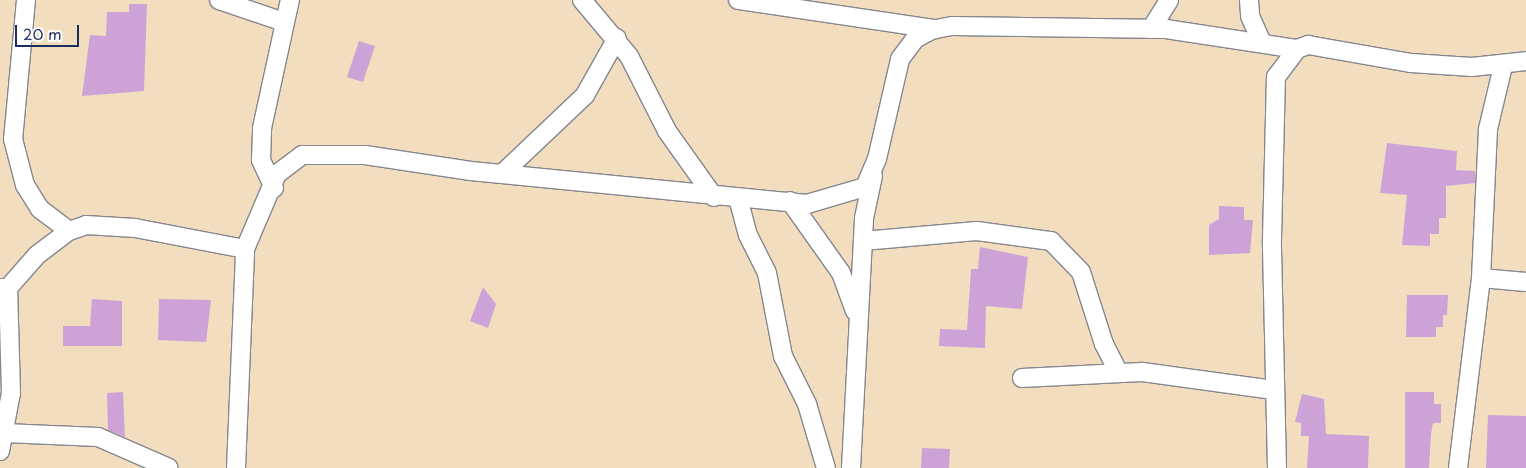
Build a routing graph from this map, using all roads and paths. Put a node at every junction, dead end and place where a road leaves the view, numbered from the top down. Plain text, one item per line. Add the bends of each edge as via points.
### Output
1 (26, 0) edge
2 (219, 0) edge
3 (290, 0) edge
4 (582, 0) edge
5 (738, 0) edge
6 (1169, 0) edge
7 (1250, 0) edge
8 (830, 7) edge
9 (284, 22) junction
10 (936, 29) junction
11 (1151, 29) junction
12 (617, 38) junction
13 (1261, 41) junction
14 (1297, 49) junction
15 (1526, 61) edge
16 (1503, 66) junction
17 (877, 159) junction
18 (504, 172) junction
19 (274, 188) junction
20 (714, 197) junction
21 (738, 198) junction
22 (790, 201) junction
23 (69, 231) junction
24 (863, 241) junction
25 (246, 249) junction
26 (1480, 278) junction
27 (1526, 282) edge
28 (4, 288) edge
29 (861, 333) junction
30 (1118, 372) junction
31 (1022, 378) dead end
32 (1274, 390) junction
33 (4, 433) junction
34 (0, 451) edge
35 (169, 468) edge
36 (236, 468) edge
37 (826, 468) edge
38 (851, 468) edge
39 (1277, 468) edge
40 (1458, 468) edge

1 - 23 street via 13,139 25,185 40,209
2 - 9 street
3 - 9 street
4 - 12 street
5 - 8 street
6 - 11 street
7 - 13 street via 1250,16
8 - 10 street
9 - 19 street via 262,128 261,160
10 - 11 street
10 - 17 street via 914,39 900,59
11 - 13 street
12 - 18 street via 585,94
12 - 20 street via 667,131
13 - 14 street
14 - 16 street via 1308,45 1411,63
14 - 32 street via 1276,77 1273,91
15 - 16 street
16 - 26 street via 1488,129 1482,177
17 - 22 street via 865,188 850,195 807,204
17 - 24 street
18 - 19 street via 471,171 365,155 302,155 286,164
18 - 20 street
19 - 25 street
20 - 21 street
21 - 22 street
21 - 37 street via 748,235 767,273 783,356 807,404
22 - 29 street via 841,273
23 - 25 street via 86,225 135,228
23 - 28 street via 37,255
24 - 29 street
24 - 30 street via 976,231 1050,241 1081,272 1104,344
25 - 36 street
26 - 27 street
26 - 40 street
28 - 33 street via 12,360
29 - 38 street
30 - 31 street
30 - 32 street via 1230,381
32 - 39 street
33 - 34 street
33 - 35 street via 98,437

